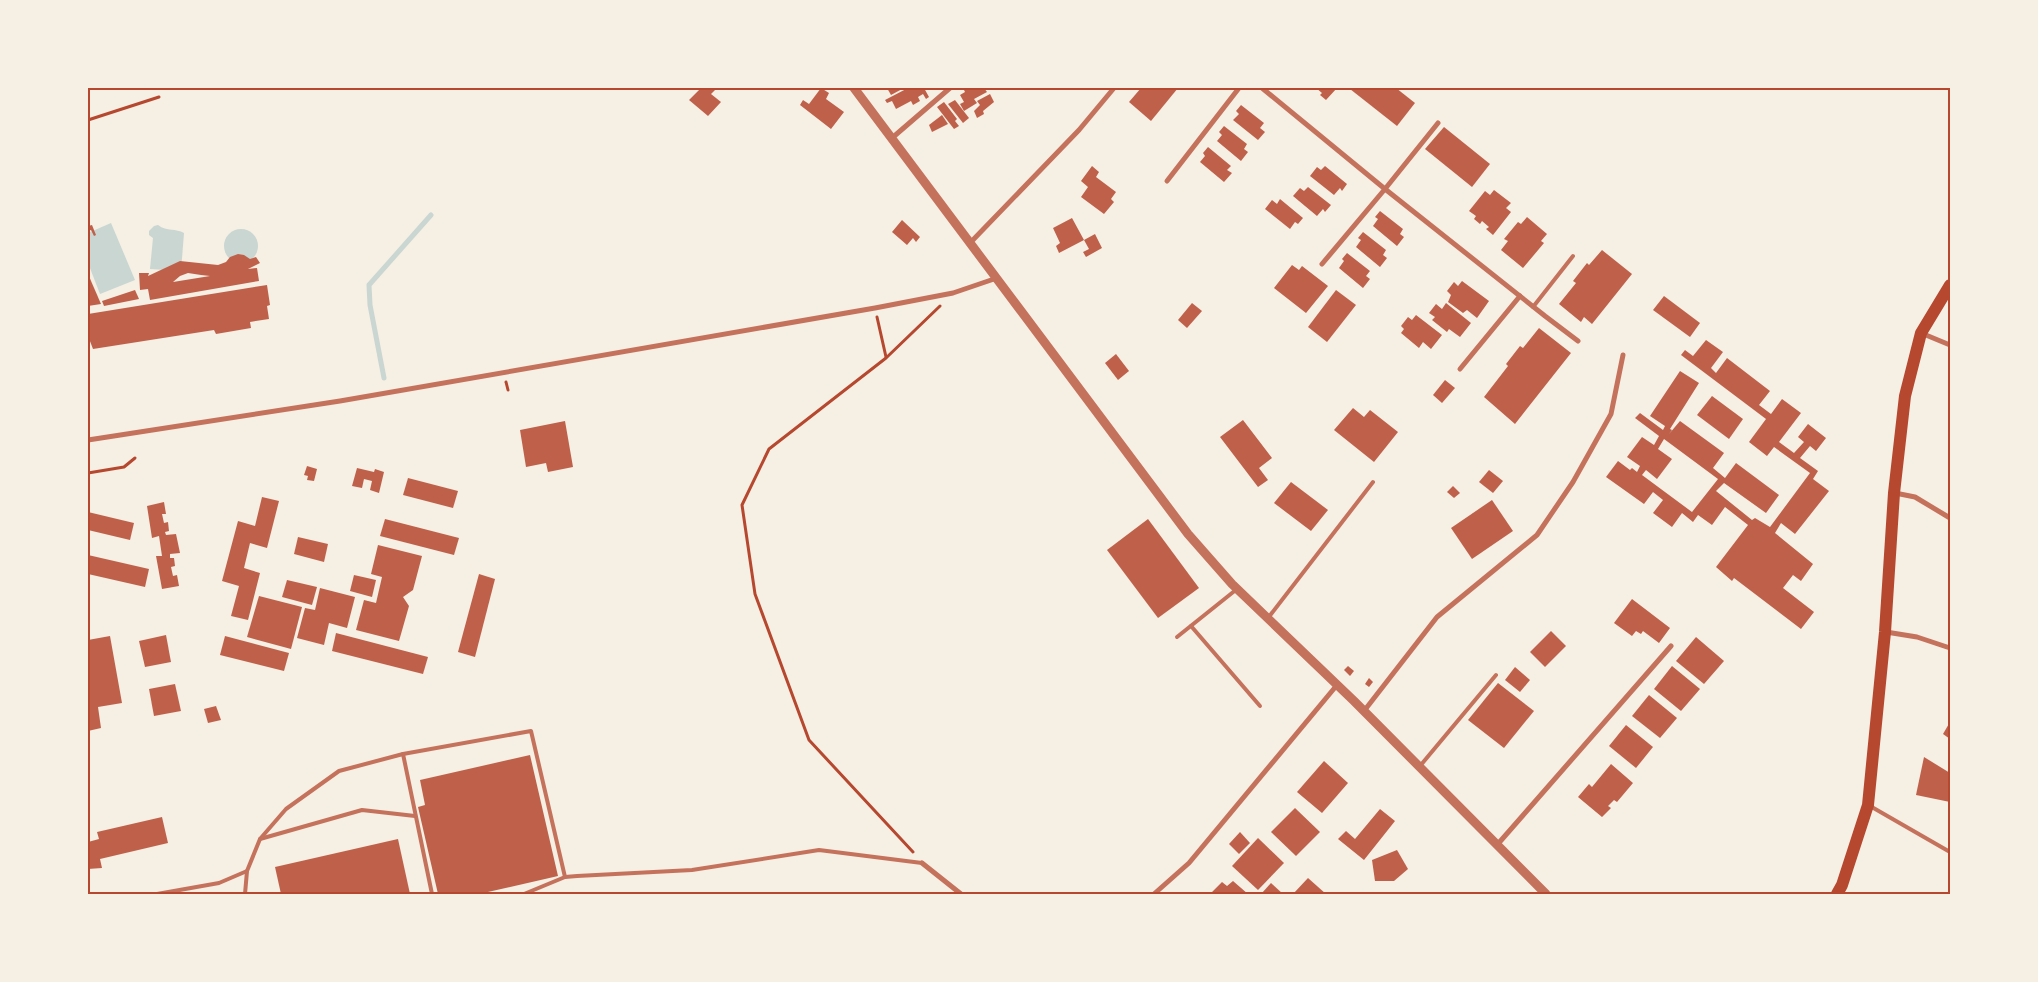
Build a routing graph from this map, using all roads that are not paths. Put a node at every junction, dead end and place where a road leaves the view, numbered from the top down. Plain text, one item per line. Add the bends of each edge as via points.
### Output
1 (854, 88) edge
2 (950, 88) edge
3 (1114, 88) edge
4 (1238, 88) edge
5 (1262, 88) edge
6 (1438, 123) dead end
7 (892, 138) junction
8 (1167, 180) dead end
9 (1386, 189) junction
10 (970, 243) junction
11 (1573, 256) dead end
12 (1322, 264) dead end
13 (998, 278) junction
14 (1950, 285) edge
15 (1520, 296) junction
16 (1533, 307) junction
17 (1921, 333) junction
18 (1578, 341) dead end
19 (1950, 346) edge
20 (1623, 355) dead end
21 (1460, 369) dead end
22 (88, 440) edge
23 (1373, 482) dead end
24 (1894, 493) junction
25 (1950, 518) edge
26 (1237, 589) junction
27 (1268, 618) junction
28 (1191, 626) junction
29 (1885, 632) junction
30 (1177, 637) dead end
31 (1671, 646) dead end
32 (1950, 648) edge
33 (1496, 675) dead end
34 (1337, 685) junction
35 (1260, 706) dead end
36 (1364, 711) junction
37 (403, 754) junction
38 (1419, 766) junction
39 (1868, 805) junction
40 (415, 816) junction
41 (260, 839) junction
42 (1497, 845) junction
43 (1950, 852) edge
44 (922, 862) joint
45 (248, 871) junction
46 (565, 878) junction
47 (157, 894) edge
48 (244, 894) edge
49 (432, 894) edge
50 (524, 894) edge
51 (961, 894) edge
52 (1154, 894) edge
53 (1545, 894) edge
54 (1837, 894) edge

1 - 7 street
2 - 7 street
3 - 10 street via 1079,130
4 - 8 street
5 - 9 street
6 - 9 street
7 - 10 street
9 - 12 street
9 - 15 street
10 - 13 street
11 - 16 lane
13 - 22 street via 954,293 874,308 340,401
13 - 26 street via 1188,534
14 - 17 main road
15 - 16 street
15 - 21 street
16 - 18 street
17 - 19 street
17 - 24 main road via 1905,396
20 - 36 street via 1611,414 1573,482 1537,535 1437,617
23 - 27 lane
24 - 25 street via 1915,496
24 - 29 main road
26 - 27 street
26 - 28 lane
27 - 34 street
28 - 30 lane
28 - 35 lane
29 - 32 street via 1917,637
29 - 39 main road
31 - 42 street
33 - 38 lane
34 - 36 street
34 - 52 street via 1189,863
36 - 38 street
37 - 40 lane
37 - 41 lane via 339,771 286,809
37 - 46 lane via 531,731
38 - 42 street
39 - 43 lane
39 - 54 main road
40 - 41 lane via 362,810
40 - 49 lane
41 - 45 lane
42 - 53 street
44 - 46 lane via 819,850 692,870
44 - 51 street
45 - 47 lane via 219,883
45 - 48 lane
46 - 50 lane

